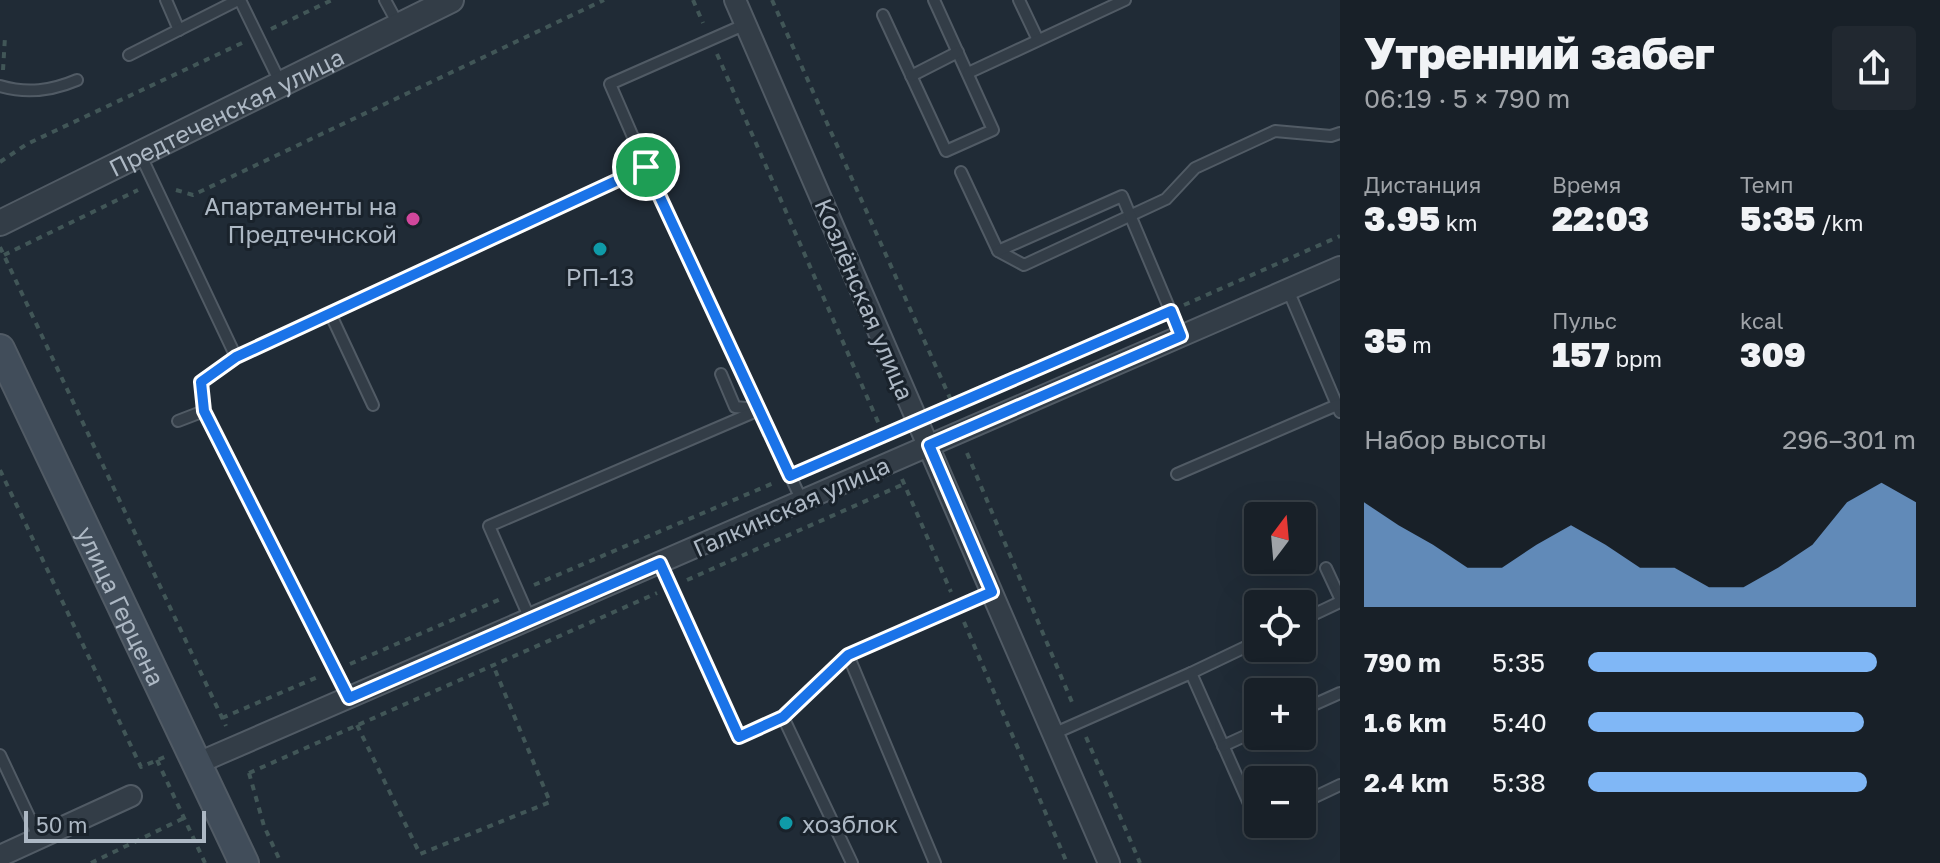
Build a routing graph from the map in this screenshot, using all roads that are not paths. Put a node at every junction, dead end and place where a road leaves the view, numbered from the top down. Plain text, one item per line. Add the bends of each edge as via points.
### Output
1 (166, 0) edge
2 (239, 0) edge
3 (385, 0) edge
4 (451, 0) edge
5 (735, 0) edge
6 (934, 0) edge
7 (1019, 0) edge
8 (1125, 0) edge
9 (883, 15) dead end
10 (746, 24) junction
11 (399, 26) junction
12 (179, 30) junction
13 (1038, 40) junction
14 (958, 52) junction
15 (129, 55) dead end
16 (968, 73) junction
17 (911, 76) junction
18 (77, 80) dead end
19 (281, 84) junction
20 (1, 86) edge
21 (1340, 133) edge
22 (140, 154) junction
23 (646, 167) junction
24 (961, 172) dead end
25 (1133, 217) junction
26 (0, 223) edge
27 (998, 251) junction
28 (1340, 267) edge
29 (1288, 290) junction
30 (330, 313) junction
31 (1181, 336) junction
32 (236, 357) junction
33 (3, 361) edge
34 (721, 374) dead end
35 (373, 405) dead end
36 (1339, 409) edge
37 (759, 410) junction
38 (204, 411) junction
39 (178, 421) dead end
40 (929, 445) junction
41 (1177, 474) dead end
42 (802, 501) junction
43 (660, 563) junction
44 (1326, 568) dead end
45 (992, 592) junction
46 (1340, 600) edge
47 (1316, 613) edge
48 (530, 619) junction
49 (1244, 648) edge
50 (848, 655) junction
51 (1191, 673) junction
52 (1340, 693) edge
53 (349, 698) junction
54 (1316, 704) edge
55 (783, 717) junction
56 (1053, 734) junction
57 (1244, 736) edge
58 (1223, 746) junction
59 (194, 754) junction
60 (0, 755) edge
61 (1340, 785) edge
62 (1244, 793) edge
63 (131, 796) dead end
64 (1316, 796) edge
65 (39, 838) junction
66 (0, 856) edge
67 (244, 863) edge
68 (852, 863) edge
69 (935, 863) edge
70 (1109, 863) edge

1 - 12 lane
2 - 12 lane
2 - 19 lane
3 - 11 lane
4 - 11 street, Предтеченская улица
5 - 10 street, Козлёнская улица
6 - 14 lane
7 - 13 lane
8 - 13 lane
9 - 17 lane
10 - 23 lane via 610,84
10 - 40 street, Козлёнская улица
11 - 19 street, Предтеченская улица
12 - 15 lane
13 - 16 lane
14 - 16 lane
14 - 17 lane
16 - 17 lane via 993,130 946,151
18 - 20 lane via 55,89
19 - 22 street, Предтеченская улица
21 - 25 lane via 1275,131 1195,168 1166,199
22 - 26 street, Предтеченская улица
22 - 32 lane
23 - 30 lane
23 - 37 lane
24 - 27 lane
25 - 27 lane via 1024,265
25 - 27 lane via 1122,196
25 - 31 lane
28 - 29 street, Галкинская улица
29 - 31 street, Галкинская улица
29 - 36 lane
30 - 32 lane
30 - 35 lane
31 - 40 street, Галкинская улица
32 - 38 lane via 201,382
33 - 59 main road, улица Герцена
34 - 37 lane via 735,407
36 - 41 lane
37 - 42 lane
37 - 48 lane via 489,526
38 - 39 lane
38 - 53 lane
40 - 42 street, Галкинская улица
40 - 45 street, Козлёнская улица
42 - 43 street, Галкинская улица
43 - 48 street, Галкинская улица
43 - 55 lane via 739,737
44 - 46 lane
45 - 50 lane
45 - 56 street, Козлёнская улица
46 - 47 lane
48 - 53 street, Галкинская улица
49 - 51 lane
50 - 55 lane
50 - 69 lane
51 - 56 lane
51 - 58 lane
52 - 54 lane
53 - 59 street, Галкинская улица via 236,747
55 - 68 lane
56 - 70 street, Козлёнская улица
57 - 58 lane
58 - 62 lane
59 - 67 main road, улица Герцена
60 - 65 lane
61 - 64 lane
63 - 65 street
65 - 66 street

